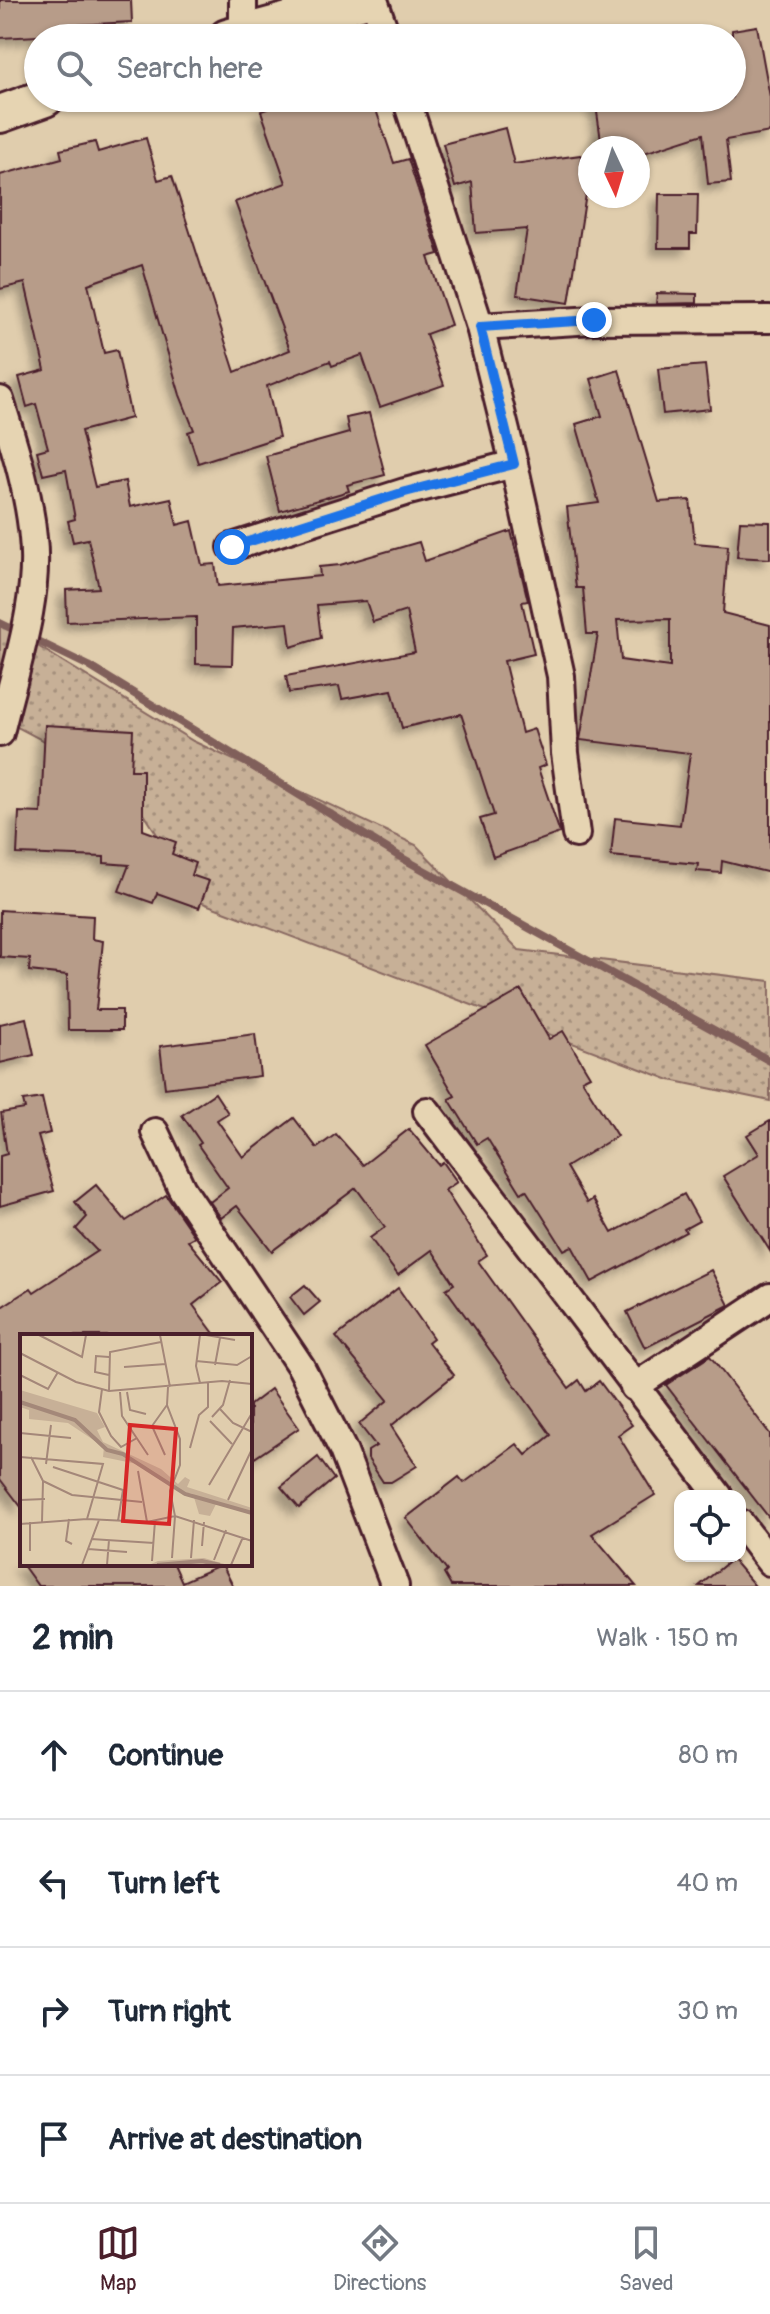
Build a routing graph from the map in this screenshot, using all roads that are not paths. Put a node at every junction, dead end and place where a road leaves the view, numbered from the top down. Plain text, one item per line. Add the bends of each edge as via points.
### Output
1 (364, 0) edge
2 (374, 0) edge
3 (238, 24) edge
4 (382, 24) edge
5 (24, 105) edge
6 (411, 112) edge
7 (0, 114) edge
8 (770, 319) edge
9 (480, 327) junction
10 (0, 400) edge
11 (514, 464) junction
12 (232, 547) dead end
13 (0, 733) edge
14 (576, 834) dead end
15 (427, 1111) dead end
16 (155, 1132) dead end
17 (770, 1297) edge
18 (634, 1387) junction
19 (714, 1490) edge
20 (746, 1531) edge
21 (770, 1562) edge
22 (395, 1586) edge

1 - 3 street
2 - 4 street
5 - 7 street
6 - 9 street
8 - 9 street
9 - 11 street
10 - 13 street via 21,467 34,540 24,636
11 - 12 street
11 - 14 street via 561,676
15 - 18 street
16 - 22 street via 182,1189 301,1367 343,1450
17 - 18 street
18 - 19 street
20 - 21 street

